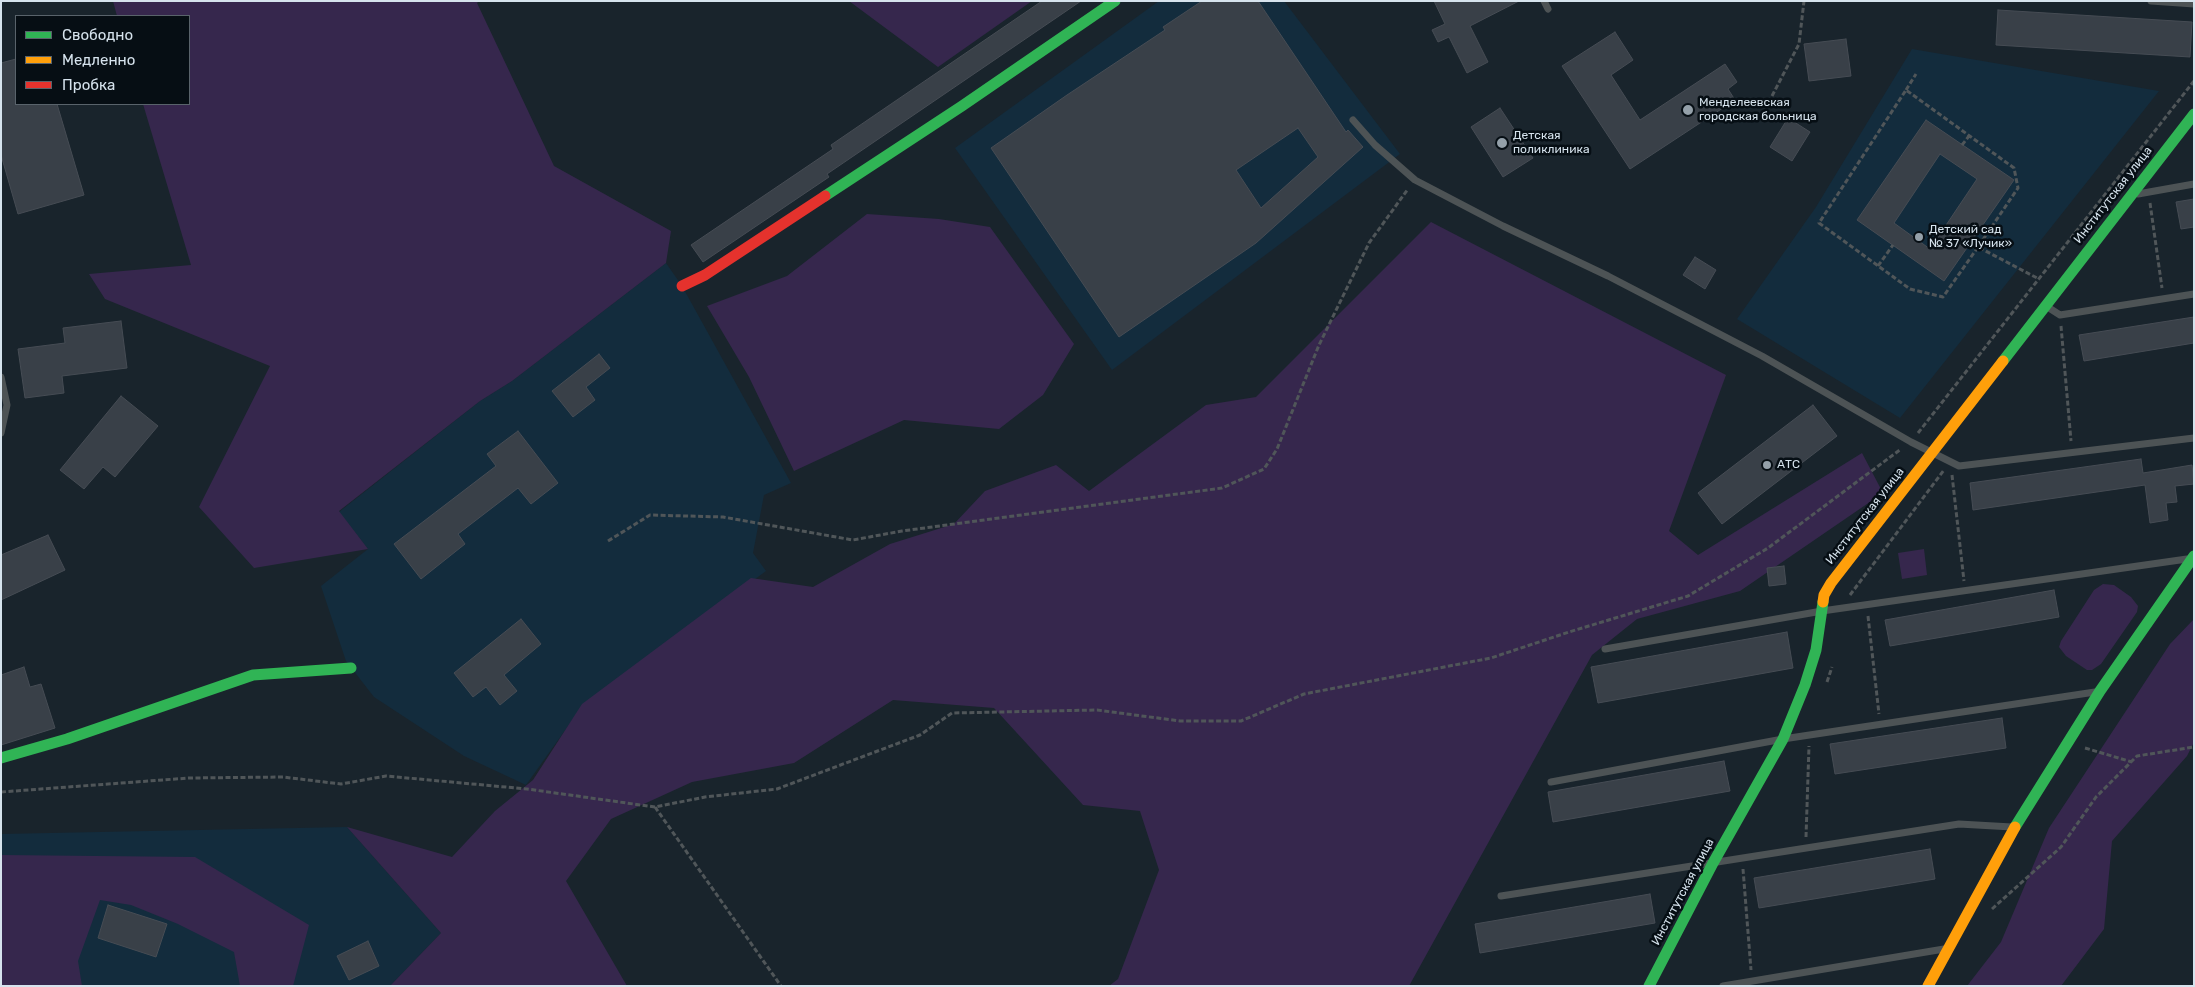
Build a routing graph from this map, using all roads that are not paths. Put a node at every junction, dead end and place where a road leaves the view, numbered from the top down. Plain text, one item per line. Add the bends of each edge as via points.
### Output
1 (1115, 1) edge
2 (1544, 1) edge
3 (2151, 1) edge
4 (2194, 4) edge
5 (1548, 9) dead end
6 (2194, 114) edge
7 (1353, 120) dead end
8 (2194, 184) edge
9 (2131, 195) junction
10 (682, 286) dead end
11 (2194, 294) edge
12 (2044, 305) junction
13 (1, 377) edge
14 (1, 434) edge
15 (2194, 438) edge
16 (1932, 452) junction
17 (2193, 557) edge
18 (1822, 611) junction
19 (1605, 649) dead end
20 (351, 668) dead end
21 (2100, 691) junction
22 (1783, 739) junction
23 (1, 758) edge
24 (1551, 782) dead end
25 (2015, 828) junction
26 (1713, 863) junction
27 (1502, 896) dead end
28 (1949, 948) junction
29 (1648, 986) edge
30 (1723, 986) edge
31 (1928, 986) edge

1 - 10 street via 962,106 704,275
2 - 5 lane
3 - 4 lane
6 - 9 street, Институтская улица
7 - 16 lane via 1375,145 1415,180 1762,356
8 - 9 lane
9 - 12 street, Институтская улица
11 - 12 lane via 2060,315
12 - 16 street, Институтская улица
13 - 14 lane via 7,405
15 - 16 lane via 1959,466
16 - 18 street, Институтская улица via 1831,583 1824,595
17 - 18 lane
17 - 21 street
18 - 19 lane
18 - 22 street, Институтская улица via 1816,650
20 - 23 street via 253,675 67,739
21 - 22 lane
21 - 25 street
22 - 24 lane
22 - 26 street, Институтская улица
25 - 26 lane via 1959,824
25 - 28 street
26 - 27 lane
26 - 29 street, Институтская улица
28 - 30 lane
28 - 31 street

